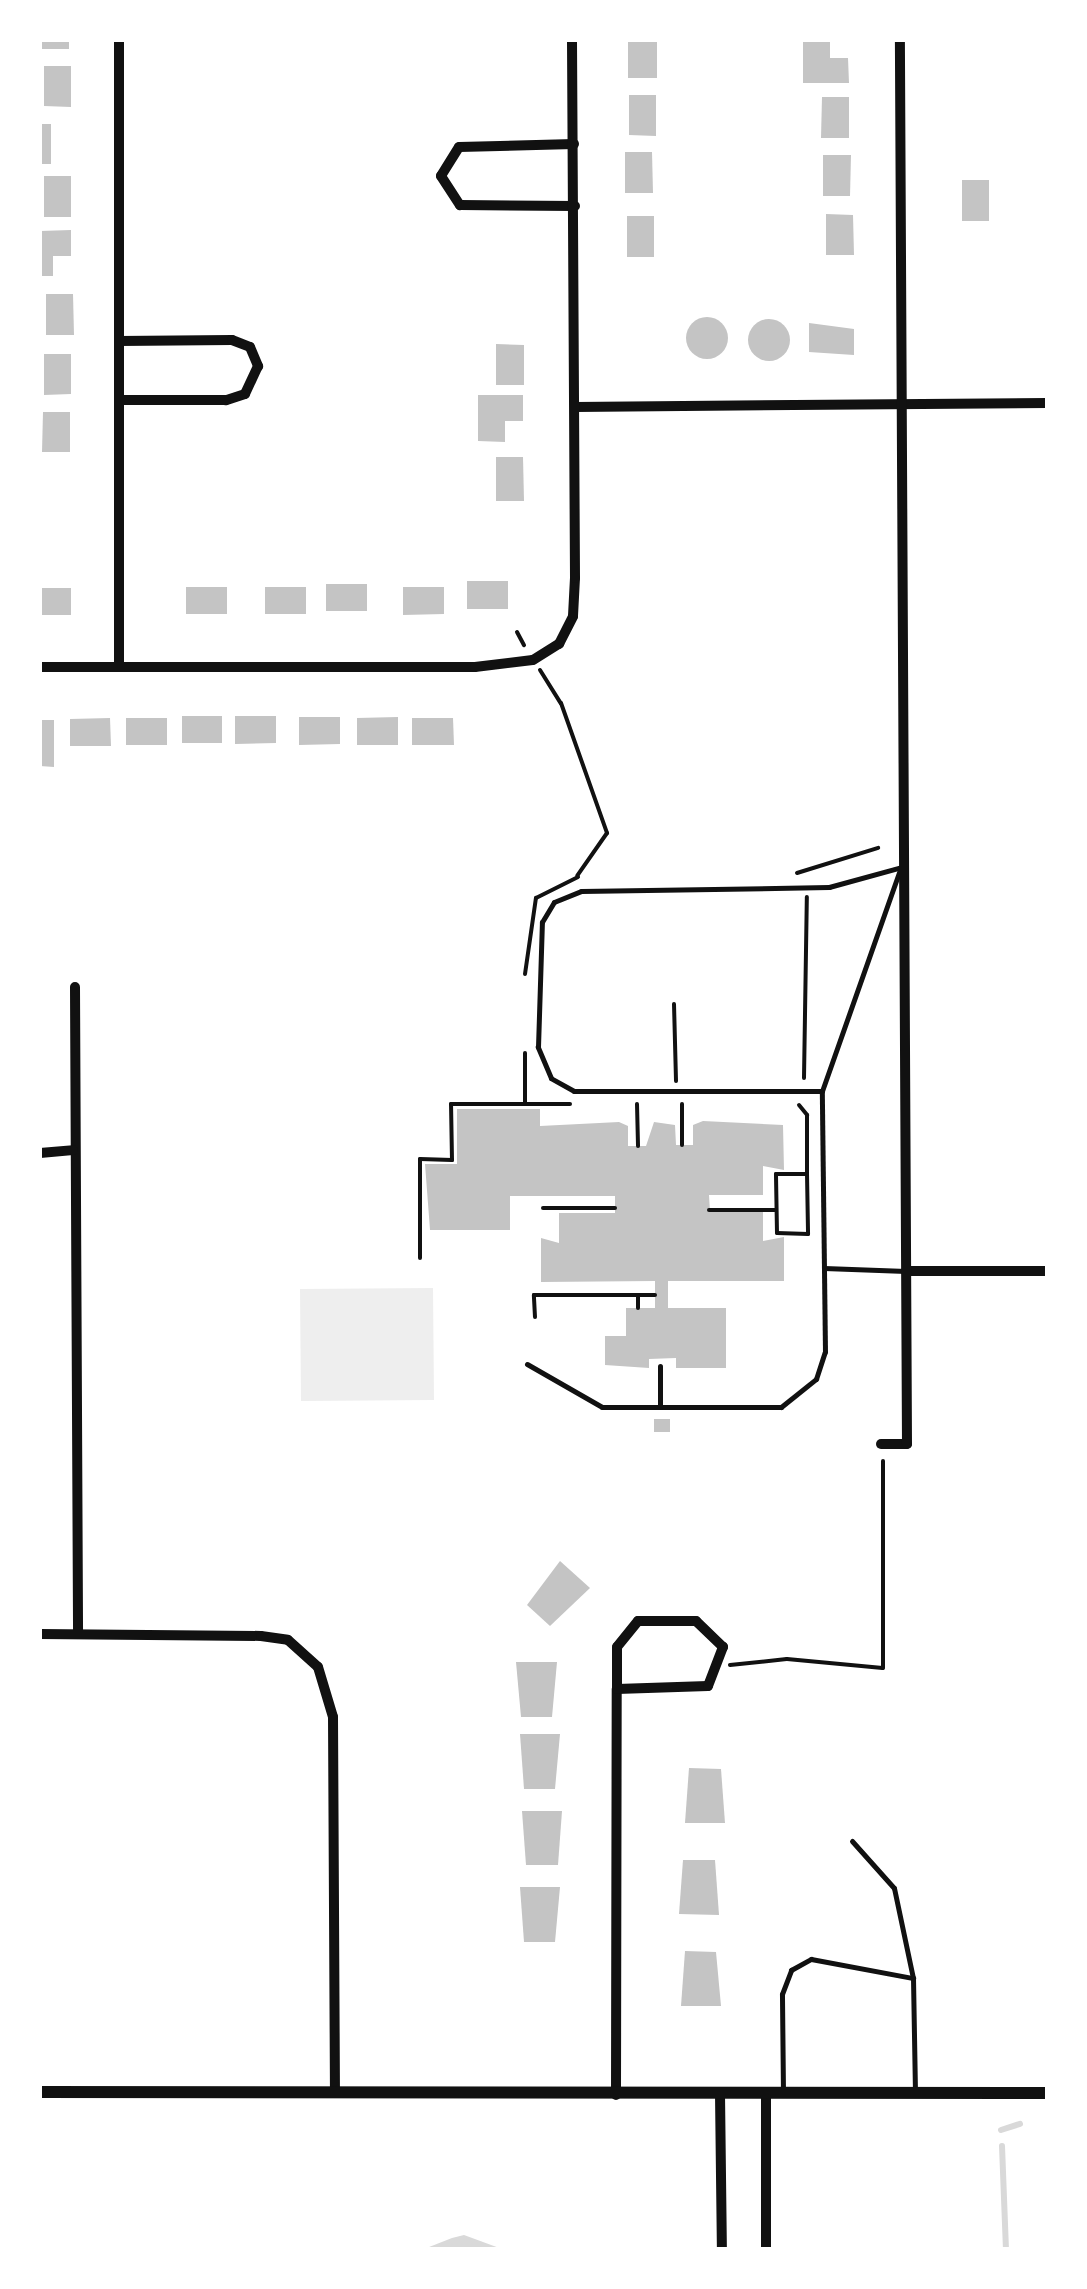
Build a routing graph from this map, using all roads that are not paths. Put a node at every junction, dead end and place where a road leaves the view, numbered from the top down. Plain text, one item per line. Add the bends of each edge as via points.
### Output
1 (120, 40) edge
2 (572, 40) edge
3 (900, 40) edge
4 (574, 144) junction
5 (575, 206) junction
6 (119, 341) junction
7 (119, 400) junction
8 (903, 402) junction
9 (1047, 403) edge
10 (575, 407) junction
11 (119, 666) junction
12 (40, 667) edge
13 (902, 868) junction
14 (74, 987) dead end
15 (822, 1090) junction
16 (74, 1150) junction
17 (40, 1152) edge
18 (824, 1268) junction
19 (906, 1270) junction
20 (1047, 1271) edge
21 (528, 1364) dead end
22 (660, 1366) dead end
23 (660, 1408) junction
24 (882, 1444) road end
25 (78, 1632) junction
26 (40, 1634) edge
27 (617, 1689) junction
28 (852, 1840) dead end
29 (913, 1978) junction
30 (335, 2090) junction
31 (40, 2092) edge
32 (915, 2093) junction
33 (1047, 2093) edge
34 (720, 2094) junction
35 (766, 2094) junction
36 (783, 2094) junction
37 (616, 2095) junction
38 (722, 2249) edge
39 (766, 2249) edge

1 - 6 street
2 - 4 street
3 - 8 street
4 - 5 street
4 - 5 street via 459,147 441,176 460,205
5 - 10 street
6 - 7 street
6 - 7 street via 232,340 250,347 258,366 245,394 226,400
7 - 11 street
8 - 9 street
8 - 10 street
8 - 13 street
10 - 11 street via 573,616 559,644 533,660
11 - 12 street
13 - 15 lane
13 - 15 lane via 808,888 580,891 546,912 538,1047 551,1078 574,1091
13 - 19 street
14 - 16 street
15 - 18 lane
16 - 17 street
16 - 25 street
18 - 19 lane
18 - 23 lane via 822,1364 798,1395 781,1408
19 - 20 street
19 - 24 street via 907,1444
21 - 23 lane via 602,1408
22 - 23 lane
25 - 26 street
25 - 30 street via 288,1640 318,1667 333,1717
27 - 27 street via 696,1690 721,1666 723,1647 708,1627 638,1620 618,1647
27 - 37 street
28 - 29 lane via 894,1888
29 - 32 lane
29 - 36 lane via 811,1959 791,1970 782,1994
30 - 31 street
30 - 37 street
32 - 33 street
32 - 36 street
34 - 35 street
34 - 37 street
34 - 38 street
35 - 36 street
35 - 39 street

